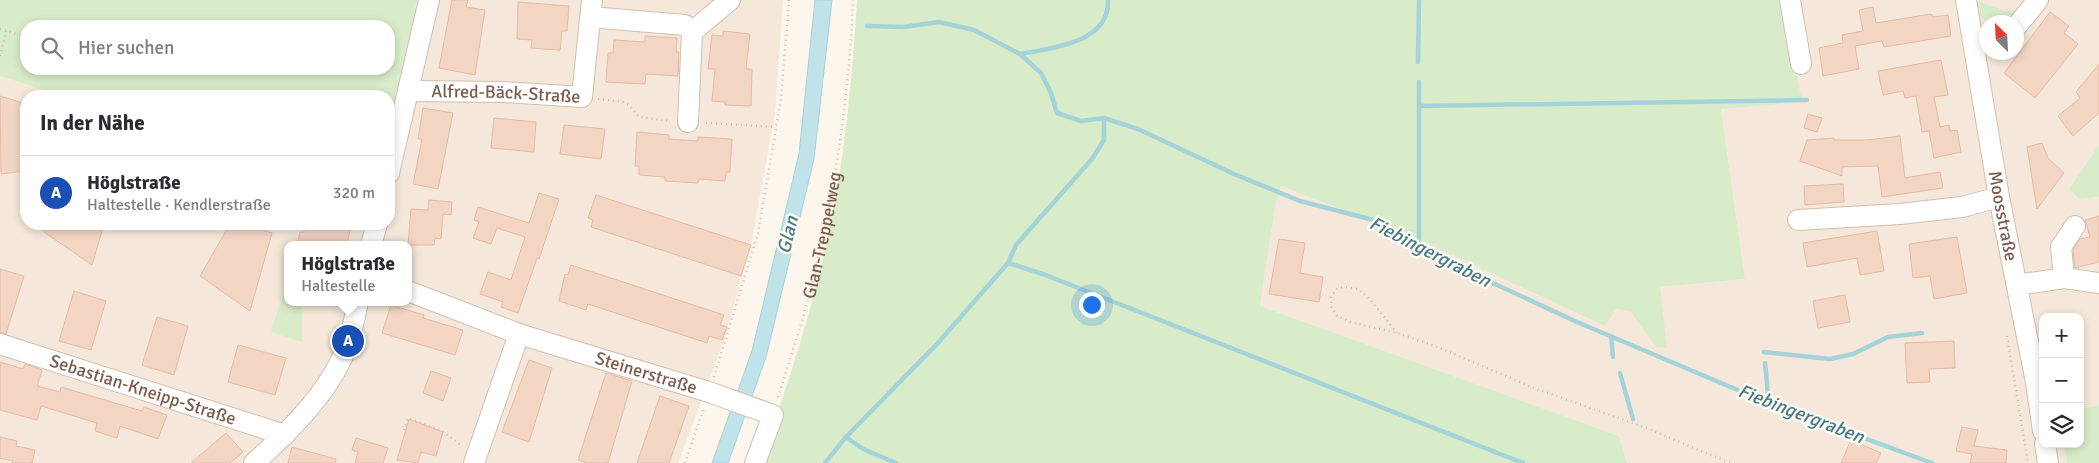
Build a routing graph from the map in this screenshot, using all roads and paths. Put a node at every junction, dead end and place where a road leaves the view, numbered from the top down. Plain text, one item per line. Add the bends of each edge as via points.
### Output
1 (428, 0) edge
2 (730, 0) edge
3 (790, 0) edge
4 (853, 0) edge
5 (1790, 0) edge
6 (1966, 0) edge
7 (2038, 0) edge
8 (591, 9) edge
9 (2024, 17) edge
10 (0, 29) edge
11 (6, 31) junction
12 (692, 32) junction
13 (20, 34) edge
14 (1979, 37) edge
15 (0, 56) edge
16 (1982, 60) edge
17 (1801, 64) dead end
18 (408, 91) junction
19 (688, 122) dead end
20 (395, 147) edge
21 (1999, 198) junction
22 (1798, 220) dead end
23 (2075, 226) dead end
24 (2064, 278) junction
25 (2099, 283) edge
26 (2017, 285) junction
27 (412, 293) edge
28 (357, 306) edge
29 (1397, 333) junction
30 (519, 334) junction
31 (0, 344) edge
32 (716, 395) junction
33 (2039, 409) edge
34 (770, 414) junction
35 (404, 430) dead end
36 (285, 435) junction
37 (2046, 448) edge
38 (471, 457) edge
39 (254, 463) edge
40 (685, 463) edge
41 (755, 463) edge
42 (1730, 463) edge
43 (2048, 463) edge

1 - 18 street
2 - 12 street
3 - 32 path via 781,99 758,233
4 - 34 path, Glan-Treppelweg via 836,174 809,296
5 - 17 street
6 - 14 street, Moosstraße
7 - 9 street
8 - 12 street, Alfred-Bäck-Straße via 684,25
8 - 18 street, Alfred-Bäck-Straße via 582,97
10 - 11 path
11 - 13 path
11 - 15 path
12 - 19 street
16 - 21 street, Moosstraße
18 - 20 street
21 - 22 street via 1962,207 1900,214
21 - 26 street, Moosstraße
23 - 24 street via 2061,247
24 - 25 street
24 - 26 street
26 - 33 street, Moosstraße
27 - 30 street, Steinerstraße
28 - 36 street via 348,341 337,363 314,402
29 - 29 path via 1357,289 1336,289 1331,296 1331,306 1337,316
29 - 42 path
30 - 32 street, Steinerstraße
30 - 38 street
31 - 36 street, Sebastian-Kneipp-Straße
32 - 34 street, Steinerstraße
32 - 40 path
34 - 41 street
35 - 38 path via 408,418 424,423 442,431
36 - 39 street
37 - 43 street

